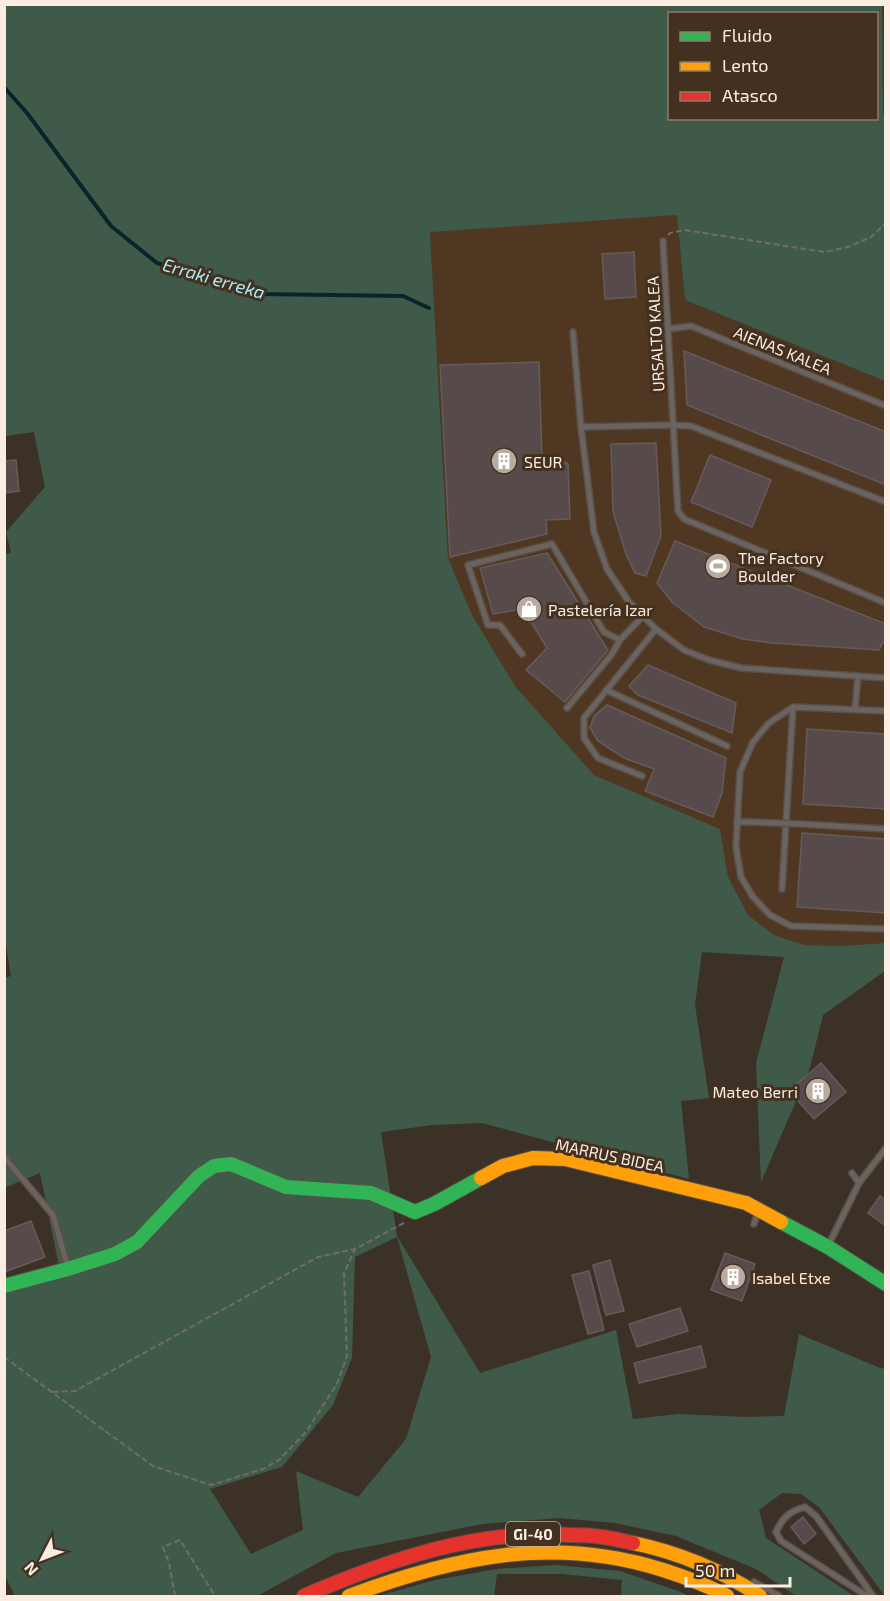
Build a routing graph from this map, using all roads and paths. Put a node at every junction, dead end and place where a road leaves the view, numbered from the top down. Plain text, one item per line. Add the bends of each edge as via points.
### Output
1 (885, 224) edge
2 (663, 242) joint
3 (669, 329) junction
4 (573, 332) dead end
5 (885, 406) edge
6 (672, 425) junction
7 (581, 427) junction
8 (885, 502) edge
9 (885, 603) edge
10 (644, 616) junction
11 (656, 629) junction
12 (620, 640) junction
13 (522, 654) dead end
14 (858, 676) junction
15 (885, 678) edge
16 (606, 690) junction
17 (794, 707) junction
18 (567, 708) dead end
19 (855, 709) junction
20 (885, 711) edge
21 (727, 746) dead end
22 (642, 776) dead end
23 (737, 822) junction
24 (885, 828) edge
25 (782, 889) dead end
26 (885, 929) edge
27 (885, 1148) edge
28 (4, 1157) edge
29 (852, 1173) dead end
30 (859, 1183) junction
31 (846, 1208) junction
32 (415, 1212) junction
33 (854, 1213) dead end
34 (828, 1247) junction
35 (354, 1249) junction
36 (68, 1269) junction
37 (885, 1284) edge
38 (4, 1286) edge
39 (4, 1357) edge
40 (53, 1392) junction
41 (681, 1556) junction
42 (724, 1567) dead end
43 (746, 1578) dead end
44 (175, 1596) edge
45 (215, 1596) edge
46 (304, 1596) edge
47 (349, 1596) edge
48 (727, 1596) edge
49 (760, 1596) edge
50 (779, 1596) edge
51 (867, 1596) edge
52 (873, 1596) edge

1 - 2 path via 871,237 824,252 686,230 670,233
2 - 3 lane, URSALTO KALEA
3 - 5 lane, AIENAS KALEA via 691,326
3 - 6 lane, URSALTO KALEA
4 - 7 lane
6 - 7 lane
6 - 8 lane via 691,426
6 - 9 lane, URSALTO KALEA via 678,510 684,519
7 - 10 lane via 594,532 607,569 629,602
10 - 11 lane
10 - 12 lane
11 - 14 lane via 684,650 741,668
11 - 16 lane
12 - 13 lane via 604,632 552,544 468,565 488,626 500,625
12 - 18 lane
14 - 15 lane
14 - 19 lane
16 - 21 lane
16 - 22 lane via 584,718 584,738 598,758
17 - 19 lane
17 - 23 lane via 769,723 753,742 740,772
17 - 25 lane
19 - 20 lane
23 - 24 lane, bridge
23 - 26 lane via 741,877 770,915 791,926
27 - 30 lane
28 - 36 lane via 53,1215
29 - 30 lane
30 - 31 lane
31 - 33 lane
31 - 34 lane
32 - 34 street, MARRUS BIDEA via 503,1166 533,1158 565,1159 746,1203 756,1217
32 - 35 path via 402,1225
32 - 36 street via 370,1193 286,1187 231,1164 214,1166 199,1176 137,1242 115,1254
34 - 37 street, MARRUS BIDEA
35 - 40 path via 318,1257 75,1391
35 - 40 path via 344,1273 347,1356 337,1384 306,1432 279,1460 262,1469 211,1485 153,1466
36 - 38 street
39 - 40 path
41 - 42 lane
41 - 46 street, GI-40 via 607,1537 573,1533 509,1535 419,1552
41 - 49 street, GI-40
43 - 50 lane
44 - 45 path via 163,1546 180,1540
47 - 48 street, GI-40 via 463,1561 557,1552 617,1557 646,1564
51 - 52 lane via 781,1540 776,1532 781,1522 794,1510 805,1507 816,1516

